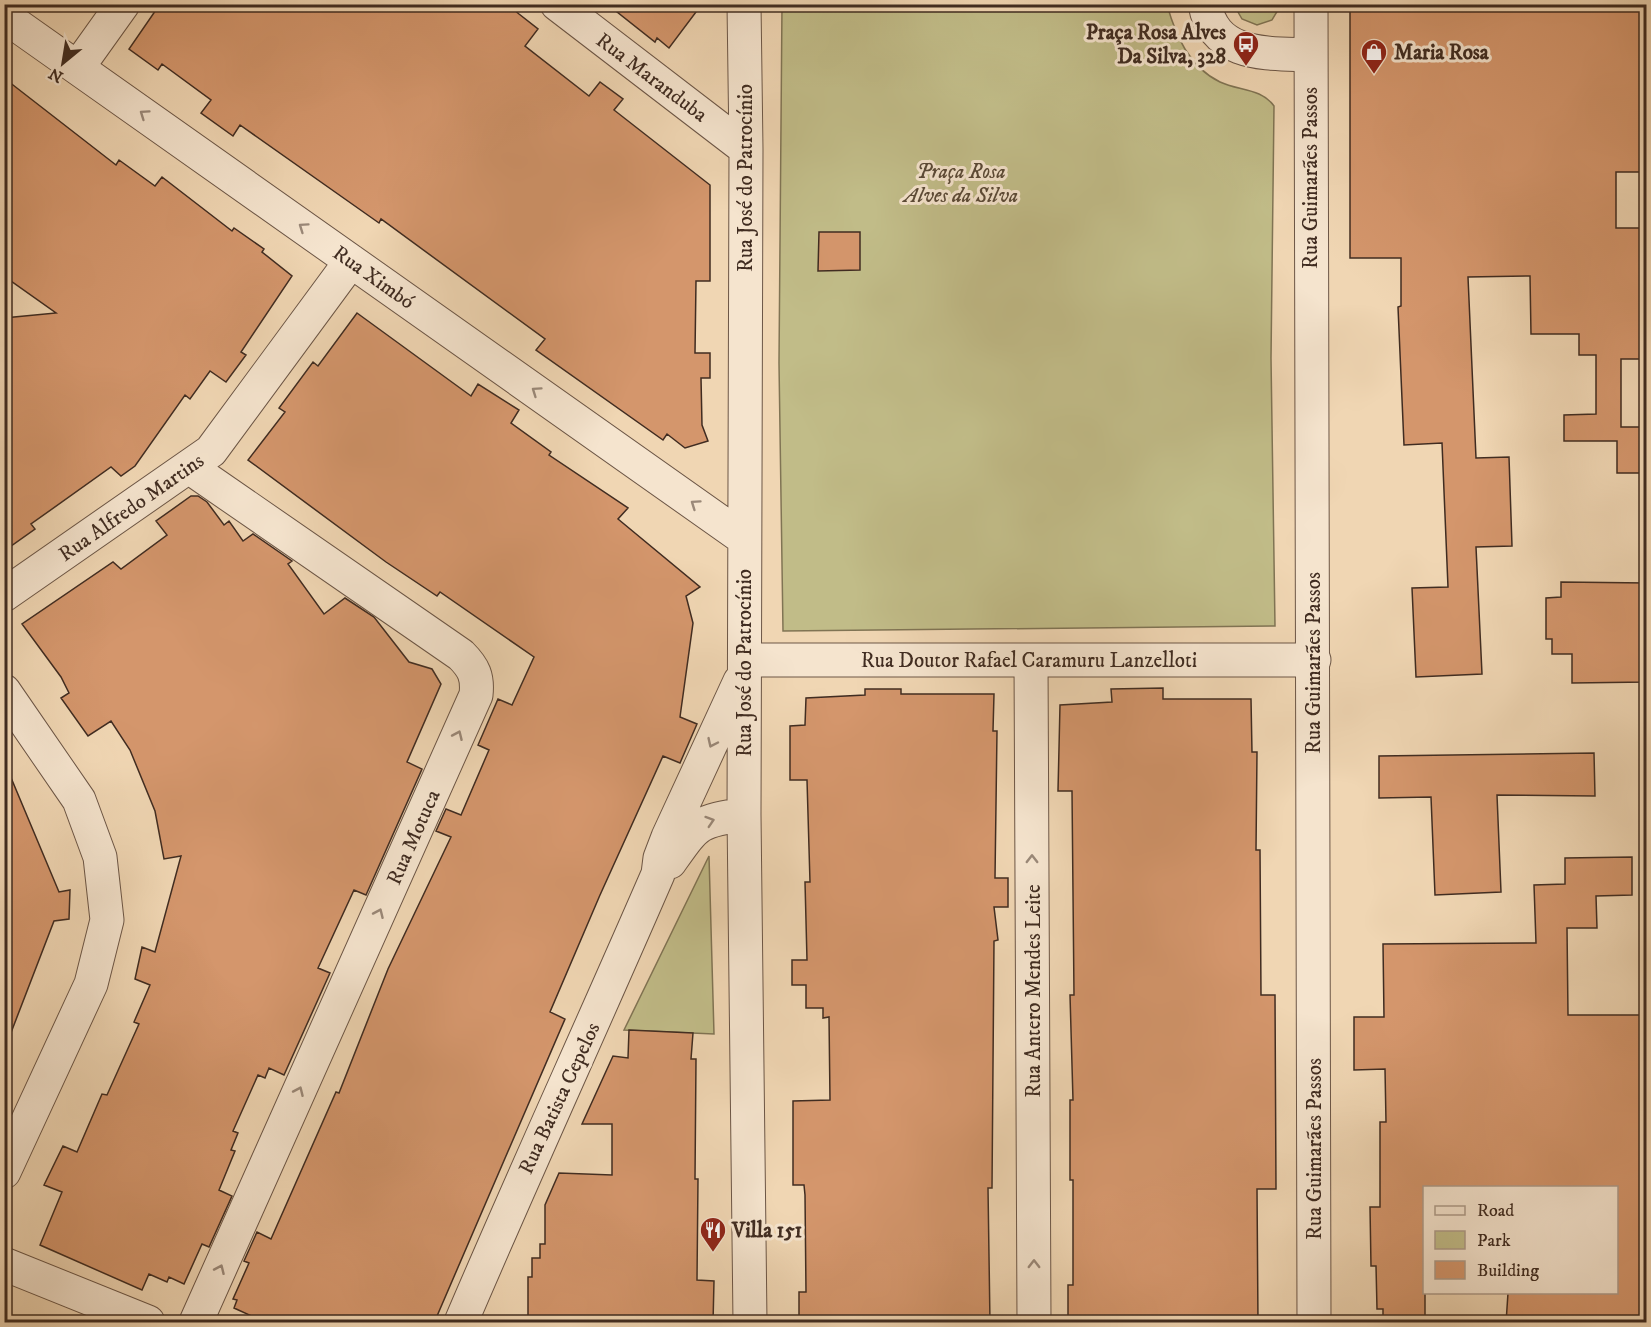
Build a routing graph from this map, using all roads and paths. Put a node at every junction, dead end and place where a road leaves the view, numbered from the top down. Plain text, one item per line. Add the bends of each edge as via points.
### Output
1 (123, 4) edge
2 (557, 4) edge
3 (744, 4) edge
4 (1205, 4) edge
5 (1311, 4) edge
6 (4, 16) edge
7 (1310, 55) junction
8 (78, 68) junction
9 (747, 149) junction
10 (351, 261) junction
11 (189, 466) junction
12 (743, 538) junction
13 (4, 595) edge
14 (1031, 660) junction
15 (1314, 660) junction
16 (745, 666) junction
17 (4, 691) edge
18 (744, 815) junction
19 (658, 874) junction
20 (4, 1172) edge
21 (4, 1264) edge
22 (148, 1323) edge
23 (196, 1323) edge
24 (461, 1323) edge
25 (750, 1323) edge
26 (1034, 1323) edge
27 (1314, 1323) edge

1 - 8 street
2 - 9 street, Rua Maranduba
3 - 9 street, Rua José do Patrocínio
4 - 7 street via 1217,33 1233,46
5 - 7 street, Rua Guimarães Passos
6 - 8 street, Rua Ximbó
7 - 15 street, Rua Guimarães Passos
10 -> 8 street, Rua Ximbó
9 - 12 street, Rua José do Patrocínio
10 - 11 street, Rua Alfredo Martins via 211,451
12 -> 10 street, Rua Ximbó
11 - 13 street, Rua Alfredo Martins
23 -> 11 street, Rua Motuca via 471,706 478,680 473,667 461,655
12 - 16 street, Rua José do Patrocínio
14 - 15 street, Rua Doutor Rafael Caramuru Lanzelloti
14 - 16 street, Rua Doutor Rafael Caramuru Lanzelloti
26 -> 14 street, Rua Antero Mendes Leite
15 - 27 street, Rua Guimarães Passos
16 - 18 street, Rua José do Patrocínio
16 -> 19 street, Rua Batista Cepelos via 668,837
17 - 20 street via 79,800 100,857 107,920 91,984
19 -> 18 street, Rua Batista Cepelos via 703,821
18 - 25 street, Rua José do Patrocínio
19 - 24 street, Rua Batista Cepelos
21 - 22 street

